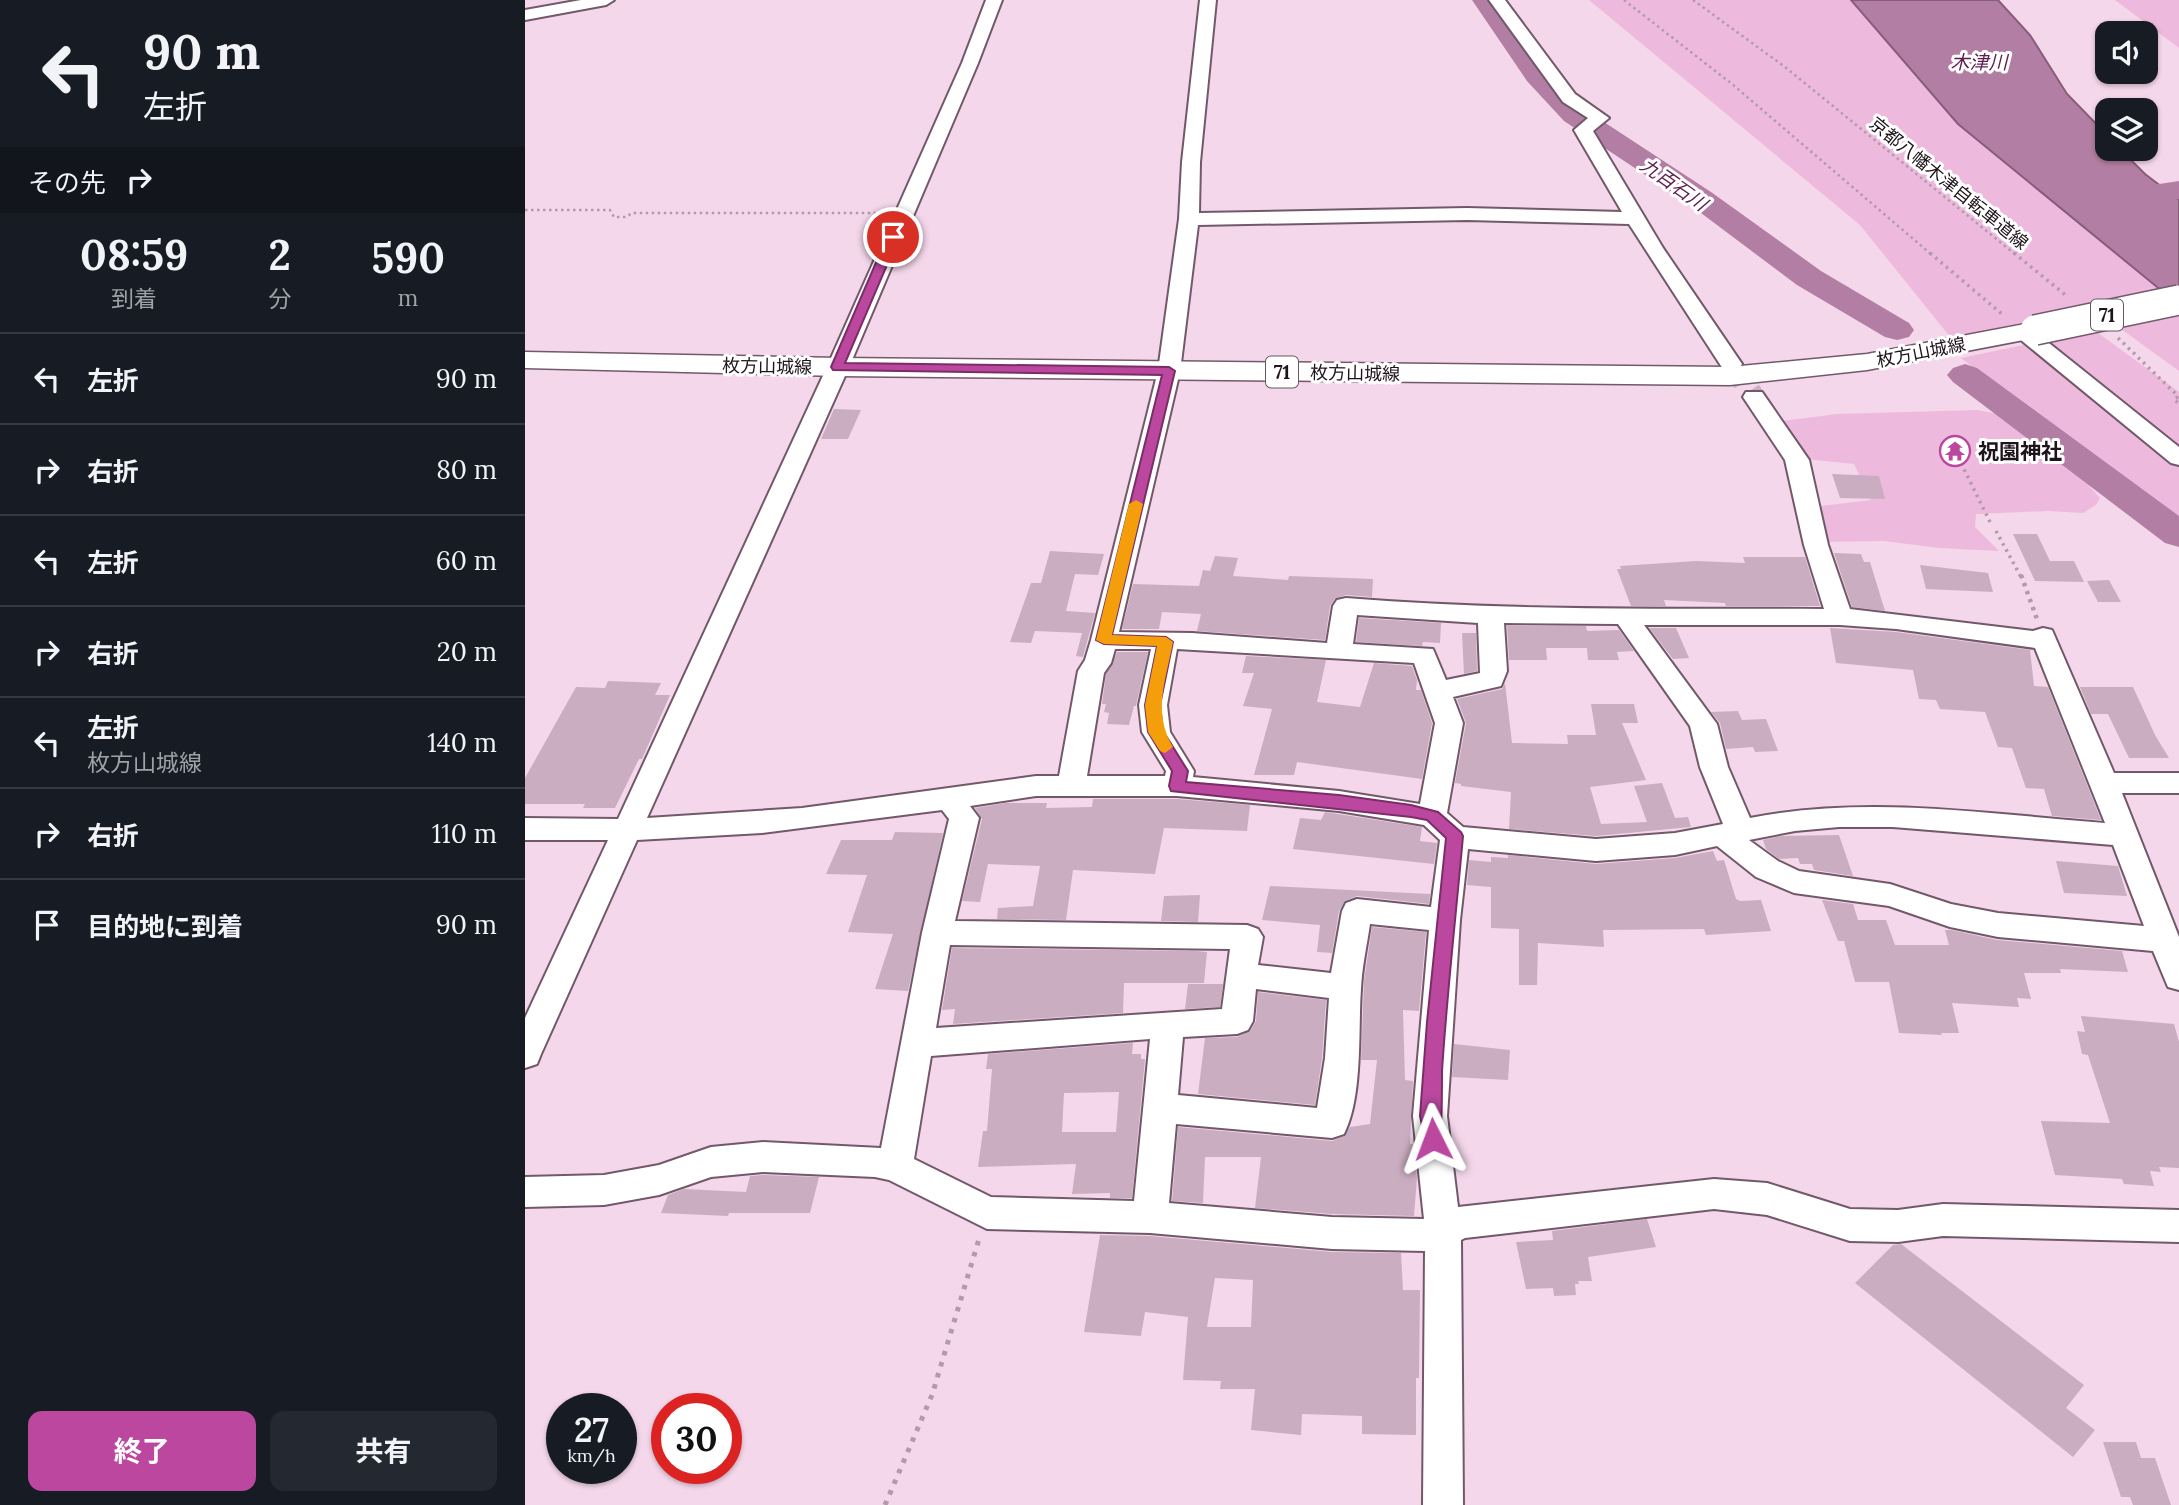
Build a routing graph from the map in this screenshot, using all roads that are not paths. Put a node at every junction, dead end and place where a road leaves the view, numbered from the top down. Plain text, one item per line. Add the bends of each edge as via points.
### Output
1 (529, 0) edge
2 (607, 0) edge
3 (995, 0) edge
4 (1207, 0) edge
5 (1497, 0) edge
6 (525, 5) edge
7 (525, 15) edge
8 (1635, 218) junction
9 (1189, 219) junction
10 (2179, 300) edge
11 (2029, 331) junction
12 (525, 360) edge
13 (1731, 364) tunnel mouth
14 (838, 367) junction
15 (1169, 371) junction
16 (1754, 397) tunnel mouth
17 (2179, 457) edge
18 (1490, 615) junction
19 (1624, 615) junction
20 (1840, 617) junction
21 (1104, 640) junction
22 (1166, 642) junction
23 (1338, 652) junction
24 (1437, 691) junction
25 (2104, 783) junction
26 (2179, 783) edge
27 (1071, 786) junction
28 (1177, 786) junction
29 (950, 798) junction
30 (1444, 826) junction
31 (525, 828) edge
32 (627, 830) junction
33 (1732, 833) junction
34 (2124, 835) junction
35 (1445, 920) junction
36 (937, 933) junction
37 (2165, 940) junction
38 (1241, 975) junction
39 (2179, 978) edge
40 (1345, 987) junction
41 (1168, 1025) junction
42 (917, 1044) junction
43 (525, 1054) edge
44 (1160, 1108) junction
45 (895, 1166) junction
46 (525, 1192) edge
47 (1150, 1217) junction
48 (2179, 1226) edge
49 (1443, 1232) junction
50 (1443, 1505) edge

1 - 6 street
2 - 7 street
3 - 14 street
4 - 9 street
5 - 8 street via 1569,98 1600,118 1583,130
8 - 9 street via 1467,214
8 - 13 street
9 - 15 street
10 - 11 main road, 枚方山城線 / 71, bridge
11 - 15 main road, 枚方山城線 / 71 via 1867,362 1730,376
11 - 17 street
12 - 14 main road, 枚方山城線 / 71
14 - 15 main road, 枚方山城線 / 71
14 - 32 street
15 - 21 street
16 - 20 street via 1797,460 1815,545
18 - 19 street
18 - 23 street via 1346,606
18 - 24 street via 1492,680
19 - 20 street
19 - 33 street via 1703,724
20 - 25 street via 2045,639
21 - 22 street
21 - 27 street via 1091,671
22 - 23 street
22 - 28 street via 1153,705 1156,732 1180,771
23 - 24 street via 1424,655
24 - 30 street via 1449,723
25 - 26 street
25 - 34 street
27 - 28 street
27 - 29 street
28 - 30 street via 1339,801
29 - 32 street via 784,820
29 - 36 street via 964,818
30 - 33 street via 1596,850 1675,844
30 - 35 street
31 - 32 street
32 - 43 street
33 - 34 street via 1795,820 1892,817
33 - 37 street via 1767,869 1794,882 1890,895 1998,925
34 - 37 street
35 - 40 street via 1357,911
35 - 49 street via 1430,1116
36 - 38 street via 1247,937
36 - 42 street
37 - 39 street
38 - 40 street
38 - 41 street via 1237,1021
40 - 44 street via 1342,1058 1332,1124
41 - 42 street
41 - 44 street
42 - 45 street
44 - 47 street
45 - 46 street via 763,1157 711,1162 659,1180 604,1190
45 - 47 street via 987,1213
47 - 49 street via 1332,1233 1425,1236
48 - 49 street via 1943,1220 1850,1226 1767,1199 1714,1194 1459,1223
49 - 50 street

